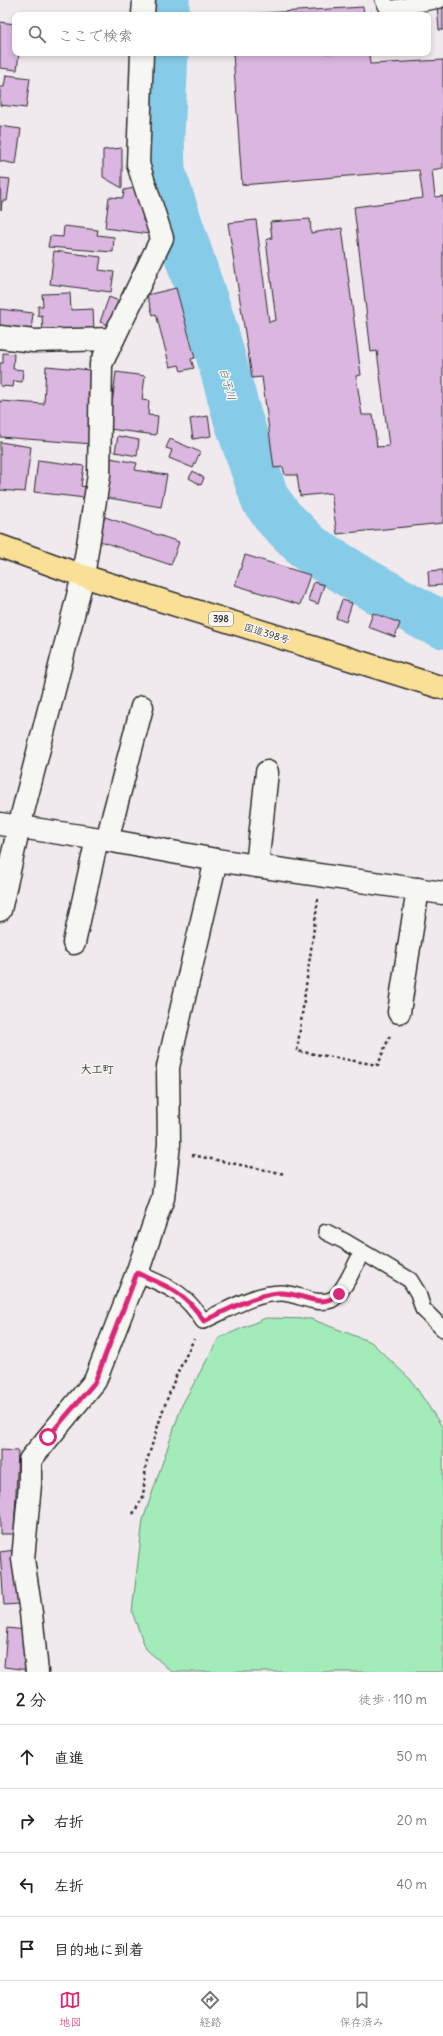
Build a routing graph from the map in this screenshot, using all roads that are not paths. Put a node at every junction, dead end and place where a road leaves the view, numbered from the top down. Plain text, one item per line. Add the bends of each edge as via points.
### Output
1 (144, 0) edge
2 (383, 0) edge
3 (440, 0) edge
4 (143, 12) edge
5 (142, 56) edge
6 (0, 337) edge
7 (113, 339) junction
8 (0, 546) edge
9 (83, 576) junction
10 (443, 688) edge
11 (142, 707) dead end
12 (267, 772) dead end
13 (9, 825) edge
14 (102, 839) junction
15 (216, 860) junction
16 (257, 866) junction
17 (418, 889) junction
18 (443, 893) edge
19 (0, 910) edge
20 (74, 943) dead end
21 (399, 1012) road end
22 (326, 1232) dead end
23 (362, 1252) junction
24 (137, 1273) junction
25 (443, 1329) edge
26 (37, 1672) edge

1 - 4 street
2 - 3 lane via 388,9
5 - 7 street via 138,164 162,238
6 - 7 street via 34,341
7 - 9 street via 101,364 99,475
8 - 9 highway, 国道398号 / 398
9 - 10 highway, 国道398号 / 398
9 - 13 street
11 - 14 street
12 - 16 street
13 - 14 street
13 - 19 street
14 - 15 street
14 - 20 street
15 - 16 street
15 - 24 street via 168,1067 168,1150 163,1198
16 - 17 street
17 - 18 street
17 - 21 street
22 - 23 lane
23 - 24 lane via 339,1294 332,1300 321,1302 280,1293 262,1296 204,1321 192,1304 178,1292
23 - 25 lane via 410,1280 423,1309
24 - 26 street via 95,1382 30,1460 23,1559

